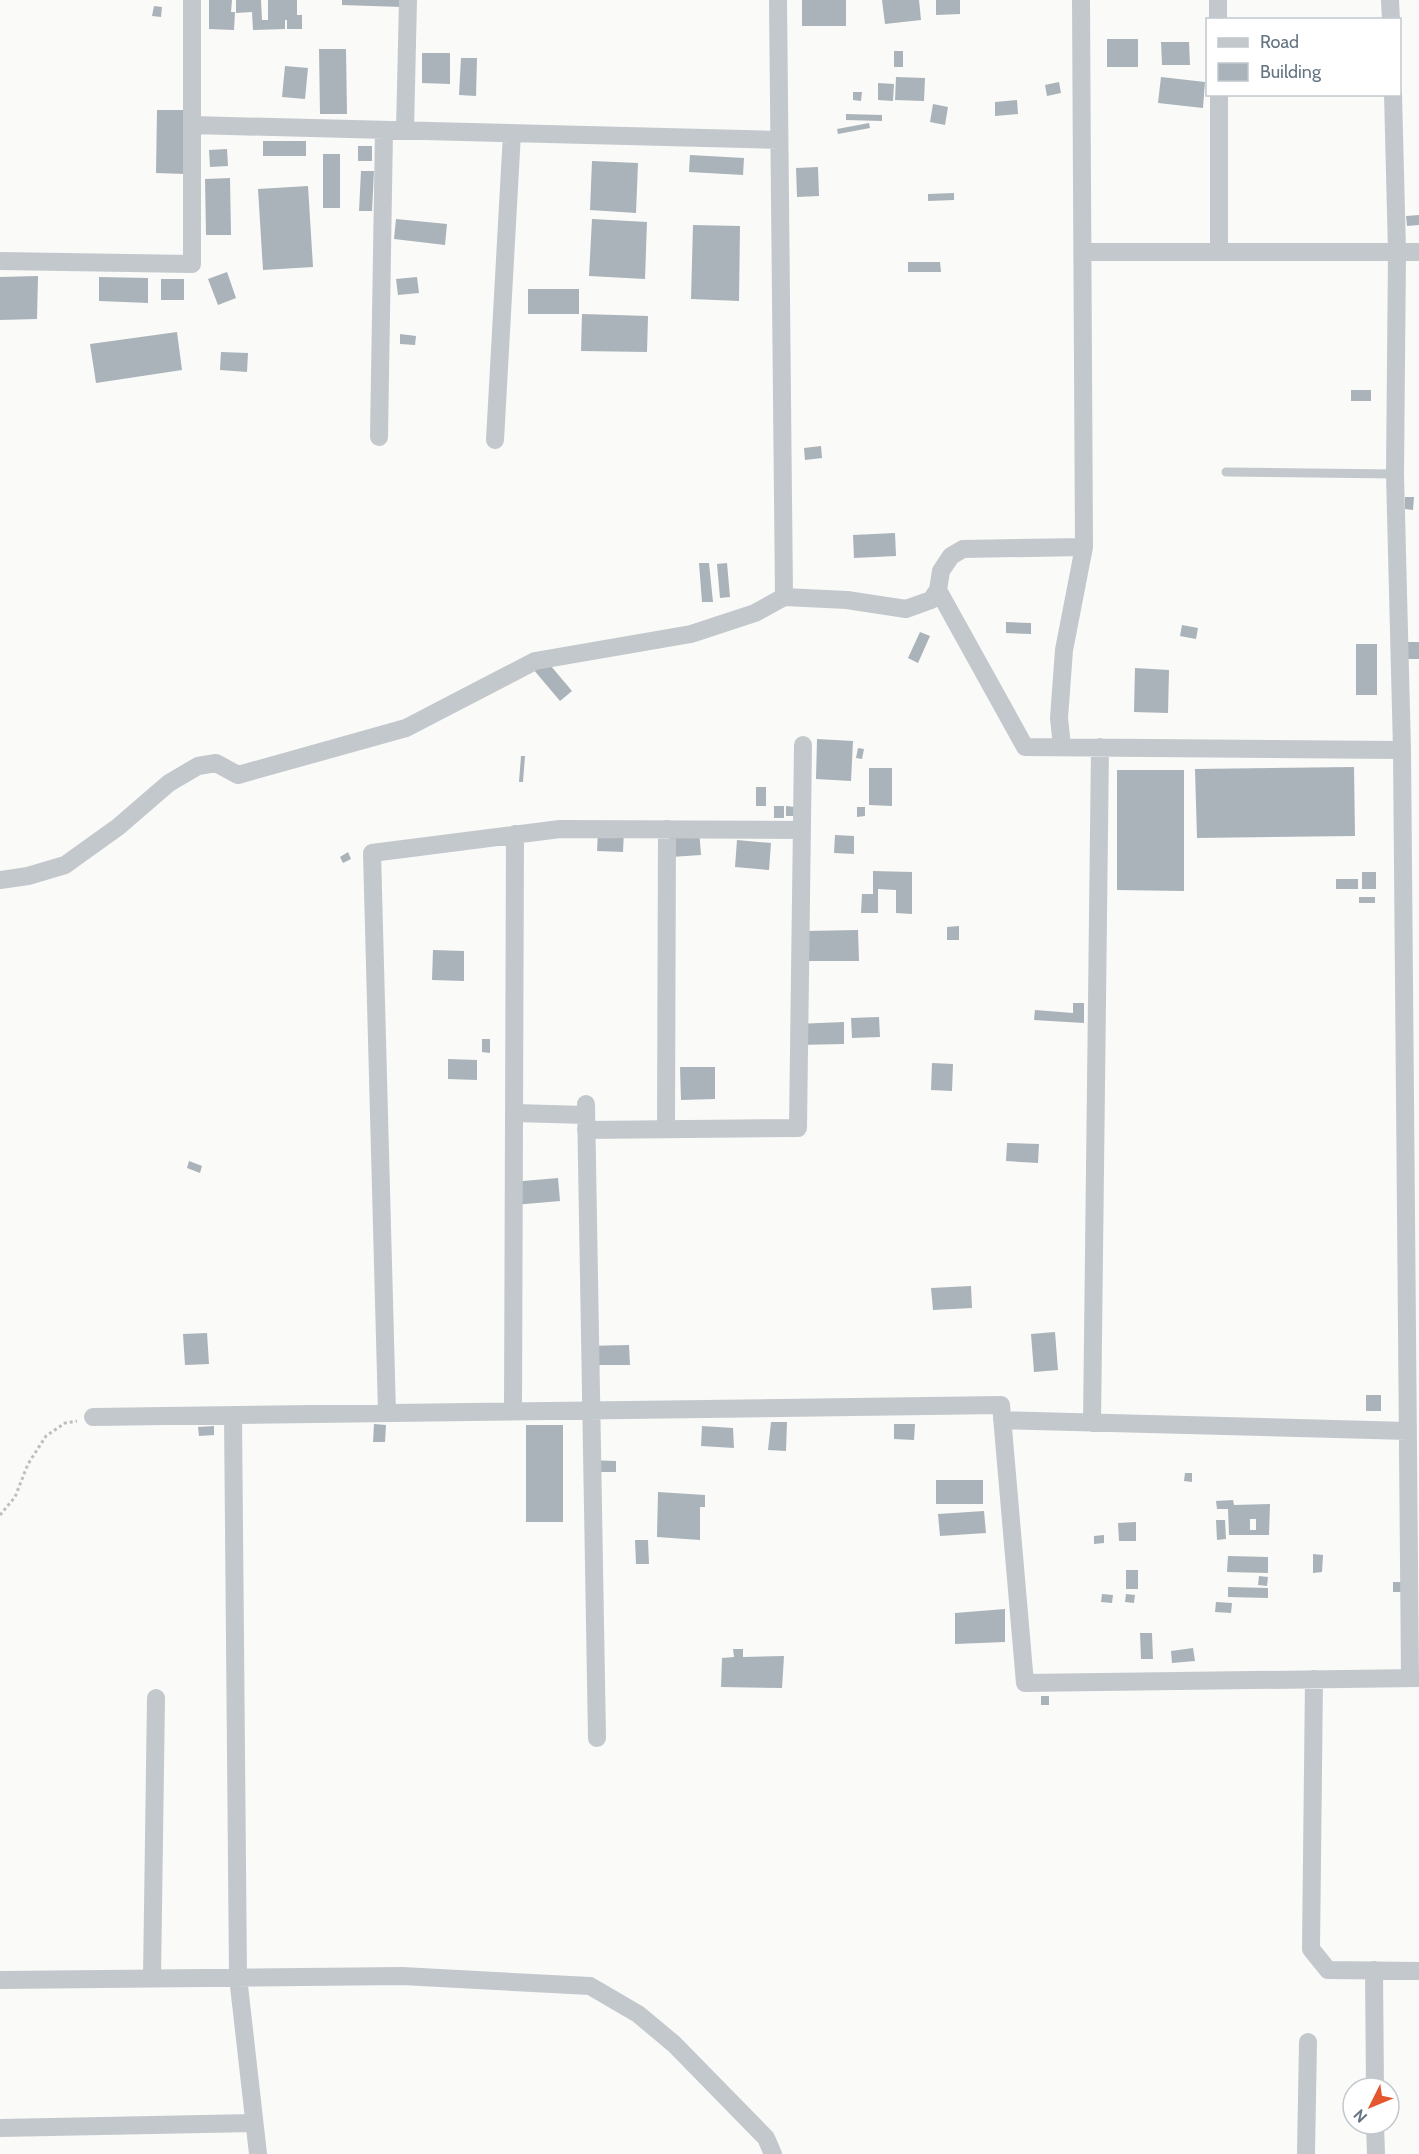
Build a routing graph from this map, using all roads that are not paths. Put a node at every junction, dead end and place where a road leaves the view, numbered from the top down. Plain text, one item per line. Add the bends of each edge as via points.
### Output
1 (192, 0) edge
2 (408, 0) edge
3 (778, 0) edge
4 (1081, 0) edge
5 (1218, 0) edge
6 (1390, 0) edge
7 (1218, 18) edge
8 (1391, 18) edge
9 (1219, 96) edge
10 (1393, 96) edge
11 (192, 125) junction
12 (384, 130) junction
13 (405, 130) junction
14 (512, 133) junction
15 (779, 140) junction
16 (1083, 252) junction
17 (1219, 252) junction
18 (1397, 252) junction
19 (1419, 252) edge
20 (0, 261) edge
21 (379, 437) dead end
22 (495, 440) dead end
23 (1226, 472) dead end
24 (1395, 474) junction
25 (1084, 547) junction
26 (938, 590) junction
27 (784, 597) junction
28 (803, 745) dead end
29 (1062, 747) junction
30 (1100, 747) junction
31 (1402, 750) junction
32 (667, 829) junction
33 (802, 830) junction
34 (515, 834) junction
35 (0, 880) edge
36 (1412, 993) edge
37 (514, 1113) junction
38 (586, 1116) junction
39 (666, 1130) junction
40 (591, 1410) junction
41 (513, 1411) junction
42 (387, 1413) junction
43 (233, 1415) junction
44 (93, 1417) road end
45 (1002, 1420) junction
46 (1092, 1423) junction
47 (1412, 1440) edge
48 (1414, 1678) edge
49 (1314, 1679) junction
50 (156, 1698) dead end
51 (597, 1738) dead end
52 (1374, 1970) junction
53 (1419, 1971) edge
54 (238, 1977) junction
55 (152, 1978) junction
56 (0, 1980) edge
57 (1308, 2042) dead end
58 (1375, 2076) edge
59 (254, 2123) junction
60 (0, 2128) edge
61 (1376, 2136) edge
62 (258, 2154) edge
63 (773, 2154) edge
64 (1306, 2154) edge
65 (1376, 2154) edge

1 - 11 street
2 - 13 street
3 - 15 street
4 - 16 street
5 - 7 street
6 - 8 street
9 - 17 street
10 - 18 street
11 - 12 street
11 - 20 street via 192,264
12 - 13 street
12 - 21 street
13 - 14 street
14 - 15 street
14 - 22 street
15 - 27 street
16 - 17 street
16 - 25 street
17 - 18 street
18 - 19 street
18 - 24 street
23 - 24 lane
24 - 31 street
25 - 26 street via 963,549 951,556 941,571
25 - 29 street via 1064,650 1059,718
26 - 27 street via 931,600 906,609 847,600
26 - 29 street via 1025,747
27 - 35 street via 755,613 691,634 535,661 406,728 238,775 216,763 198,766 169,783 65,865
28 - 33 street
29 - 30 street
30 - 31 street
30 - 46 street
31 - 36 street
32 - 33 street
32 - 34 street via 560,829
32 - 39 street
33 - 39 street via 798,1128
34 - 37 street
34 - 42 street via 372,853
36 - 47 street
37 - 38 street
37 - 41 street
38 - 39 street
38 - 40 street
40 - 41 street
40 - 45 street via 1001,1405
40 - 51 street
41 - 42 street
42 - 43 street
43 - 44 street
43 - 54 street
45 - 46 street
45 - 49 street via 1025,1683
46 - 47 street
47 - 48 street
48 - 49 street
49 - 52 street via 1311,1949 1328,1970
50 - 55 street
52 - 53 street
52 - 58 street
54 - 55 street
54 - 59 street
54 - 63 street via 402,1976 591,1986 638,2014 674,2044 766,2138
55 - 56 street
57 - 64 street
59 - 60 street
59 - 62 street
61 - 65 street

